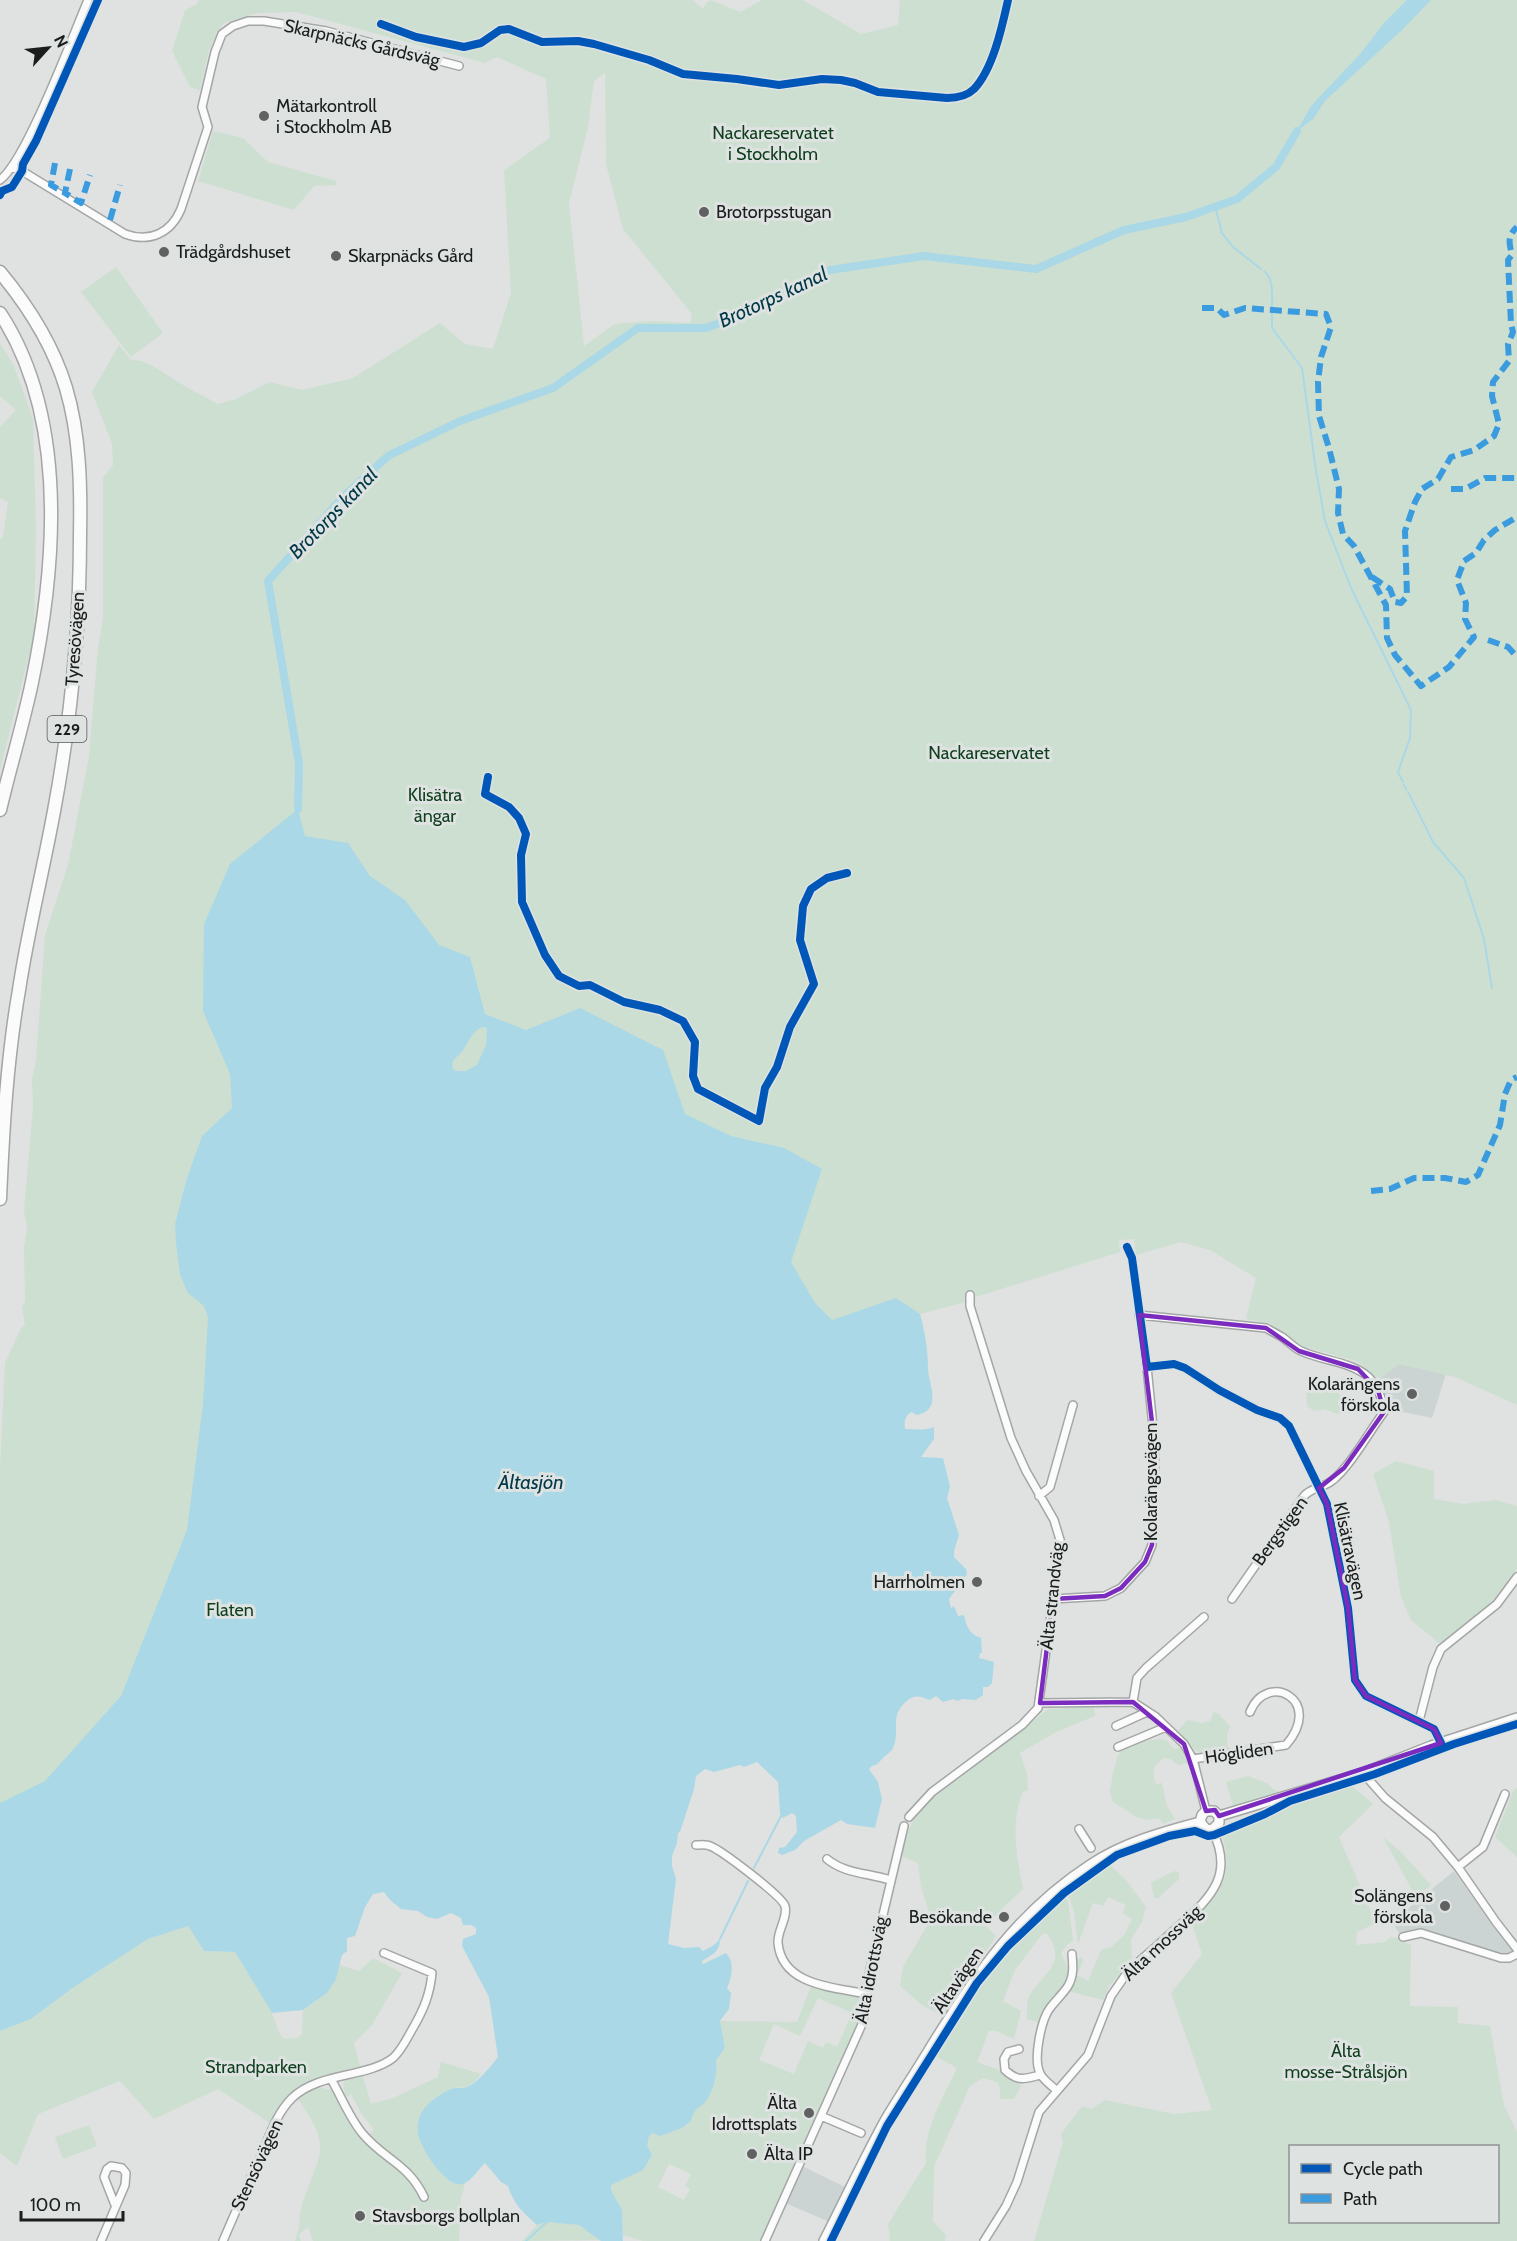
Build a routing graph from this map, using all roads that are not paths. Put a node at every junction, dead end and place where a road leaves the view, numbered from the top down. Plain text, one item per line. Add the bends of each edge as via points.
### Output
1 (88, 0) edge
2 (459, 66) dead end
3 (12, 167) junction
4 (0, 180) edge
5 (0, 272) edge
6 (0, 313) edge
7 (0, 810) edge
8 (0, 1199) edge
9 (1127, 1247) dead end
10 (970, 1295) dead end
11 (1139, 1315) junction
12 (1147, 1367) junction
13 (1073, 1405) dead end
14 (1319, 1488) junction
15 (1039, 1496) junction
16 (1517, 1577) edge
17 (1053, 1599) junction
18 (1232, 1599) dead end
19 (1204, 1617) dead end
20 (1040, 1702) junction
21 (1133, 1702) junction
22 (1147, 1712) junction
23 (1250, 1712) dead end
24 (1517, 1718) edge
25 (1419, 1721) junction
26 (1116, 1726) dead end
27 (1166, 1727) junction
28 (1441, 1743) junction
29 (1118, 1747) dead end
30 (1192, 1759) junction
31 (1363, 1773) junction
32 (1505, 1794) dead end
33 (1206, 1811) junction
34 (1219, 1816) junction
35 (909, 1817) dead end
36 (1200, 1822) junction
37 (904, 1826) dead end
38 (1079, 1829) dead end
39 (1212, 1830) junction
40 (696, 1845) dead end
41 (1091, 1848) dead end
42 (827, 1859) dead end
43 (1458, 1867) junction
44 (890, 1880) junction
45 (1403, 1937) dead end
46 (1517, 1949) edge
47 (384, 1953) dead end
48 (1072, 1954) dead end
49 (1517, 1954) edge
50 (867, 1994) junction
51 (1019, 2049) dead end
52 (1040, 2075) junction
53 (331, 2079) junction
54 (1056, 2090) junction
55 (821, 2116) junction
56 (861, 2133) dead end
57 (424, 2197) dead end
58 (115, 2205) junction
59 (100, 2241) edge
60 (223, 2241) edge
61 (765, 2241) edge
62 (824, 2241) edge
63 (984, 2241) edge

1 - 3 street
2 - 3 street, Skarpnäcks Gårdsväg via 326,31 264,21 232,26 222,34 215,52 201,107 208,127 177,220 148,238 125,234
3 - 4 street
5 - 8 highway, Tyresövägen / 229 via 41,330 66,390 78,454 80,533 69,717 15,1013
6 - 7 highway, Tyresövägen / 229 via 24,360 41,413 50,522 37,657
9 - 11 street via 1132,1258
10 - 15 street, Älta strandväg via 1011,1438
11 - 12 street
11 - 14 street, Bergstigen via 1266,1328 1299,1351 1349,1364 1367,1377 1382,1400 1384,1412 1344,1468 1332,1482
12 - 14 street, Klisätravägen via 1174,1364 1185,1368 1257,1410 1280,1418 1289,1426
12 - 17 street, Kolarängsvägen via 1155,1447 1152,1545 1145,1562 1121,1588 1105,1596
13 - 15 street via 1050,1487
14 - 18 street, Bergstigen via 1304,1496
14 - 25 street, Klisätravägen via 1327,1504 1348,1608 1355,1680 1366,1696
15 - 17 street, Älta strandväg via 1054,1520 1061,1543
16 - 25 street via 1497,1604 1441,1649
17 - 20 street, Älta strandväg
19 - 21 street via 1137,1678
20 - 21 street
20 - 35 street via 1030,1718 939,1786
21 - 22 street
22 - 26 street
22 - 27 street
23 - 30 street, Högliden via 1265,1694 1281,1692 1289,1696 1300,1711 1294,1736 1279,1748
24 - 28 main road
25 - 28 street, Klisätravägen via 1434,1729
27 - 29 street
27 - 30 street via 1184,1744
28 - 31 main road
30 - 33 street
31 - 34 main road
31 - 43 street via 1385,1798 1433,1837
32 - 43 street via 1483,1847
33 - 34 main road
33 - 36 main road
34 - 39 main road via 1219,1823
36 - 39 main road
36 - 62 main road, Ältavägen via 1138,1841 1090,1865 1057,1889 1006,1938 968,1988 890,2112
37 - 44 street, Älta idrottsväg
38 - 41 street
39 - 54 street, Älta mossväg via 1221,1856 1217,1885 1202,1905 1129,1970 1111,1996 1088,2055
40 - 50 street via 709,1846 783,1902 785,1911 778,1942 784,1962 795,1975 805,1981
42 - 44 street via 848,1870
43 - 46 street
44 - 50 street, Älta idrottsväg
45 - 49 street via 1421,1933 1502,1958
47 - 53 street, Stensövägen via 432,1973 423,2011 392,2058
48 - 52 street via 1073,1972 1068,1986 1042,2022
50 - 55 street, Älta idrottsväg via 864,2022
51 - 52 street via 1008,2052 1005,2070 1014,2078
52 - 54 street
53 - 57 street via 362,2133 405,2168
53 - 60 street, Stensövägen via 305,2088 284,2108
54 - 63 street, Älta mossväg via 1034,2121 1017,2182
55 - 56 street
55 - 61 street, Älta idrottsväg
58 - 58 street via 104,2177 111,2166 126,2173
58 - 59 street

